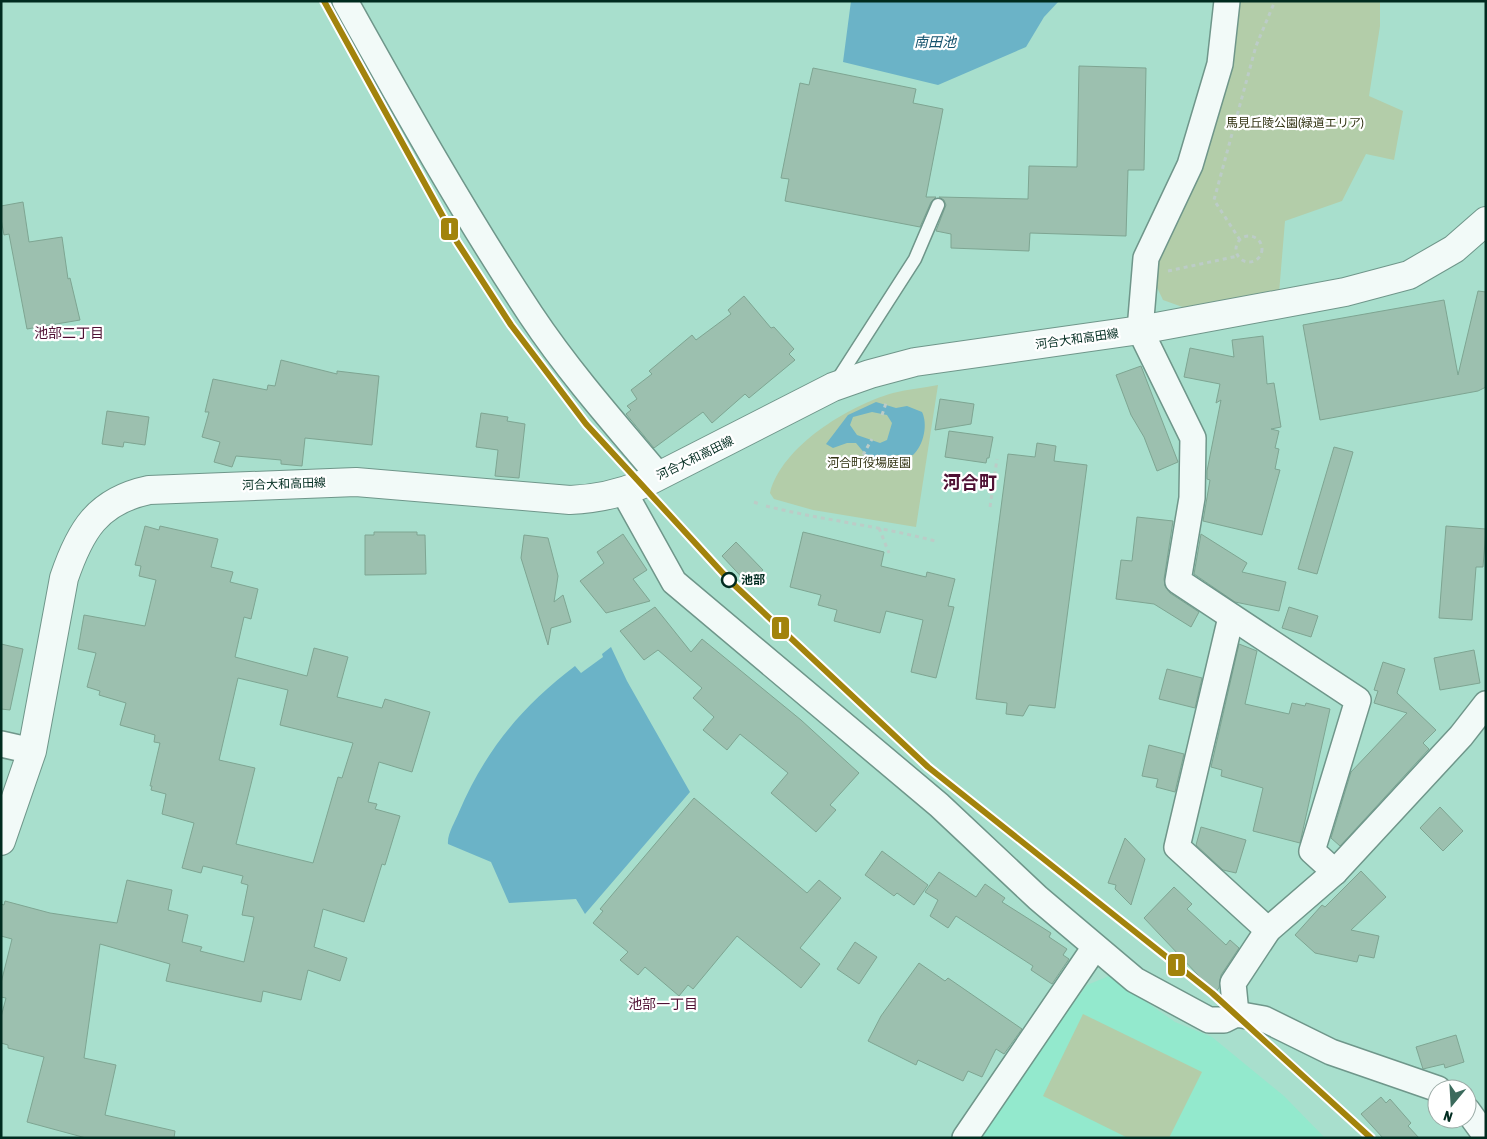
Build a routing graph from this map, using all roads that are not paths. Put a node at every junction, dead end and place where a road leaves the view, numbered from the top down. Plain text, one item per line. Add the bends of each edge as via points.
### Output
1 (345, 1) edge
2 (1227, 1) edge
3 (938, 204) dead end
4 (1486, 222) edge
5 (1140, 330) junction
6 (833, 387) junction
7 (659, 476) junction
8 (624, 492) junction
9 (1231, 617) junction
10 (1486, 704) edge
11 (1, 744) edge
12 (32, 750) junction
13 (1, 841) edge
14 (1335, 872) junction
15 (1268, 930) junction
16 (1095, 947) junction
17 (1236, 1014) junction
18 (1427, 1085) edge
19 (1477, 1124) edge
20 (1486, 1136) edge
21 (965, 1138) edge

1 - 7 street via 482,237 532,316 592,397
2 - 5 street via 1220,64 1190,165 1146,258
3 - 6 lane via 915,259
4 - 5 main road, 河合大和高田線 via 1454,249 1409,274 1345,292
5 - 6 main road, 河合大和高田線 via 915,362
5 - 9 street via 1193,438 1192,498 1178,582
6 - 7 main road, 河合大和高田線
7 - 8 main road, 河合大和高田線
8 - 12 main road, 河合大和高田線 via 596,499 570,500 356,482 149,490 127,494 95,518 79,537 71,555
8 - 16 street via 674,582 939,805
9 - 14 street via 1358,700 1312,851
9 - 15 street via 1177,847
10 - 14 street via 1461,736
11 - 12 street
12 - 13 main road, 河合大和高田線
14 - 15 street
15 - 17 street via 1233,983
16 - 17 street via 1135,980 1209,1020 1224,1020
16 - 21 street
17 - 18 street via 1264,1019 1331,1052
19 - 20 street

